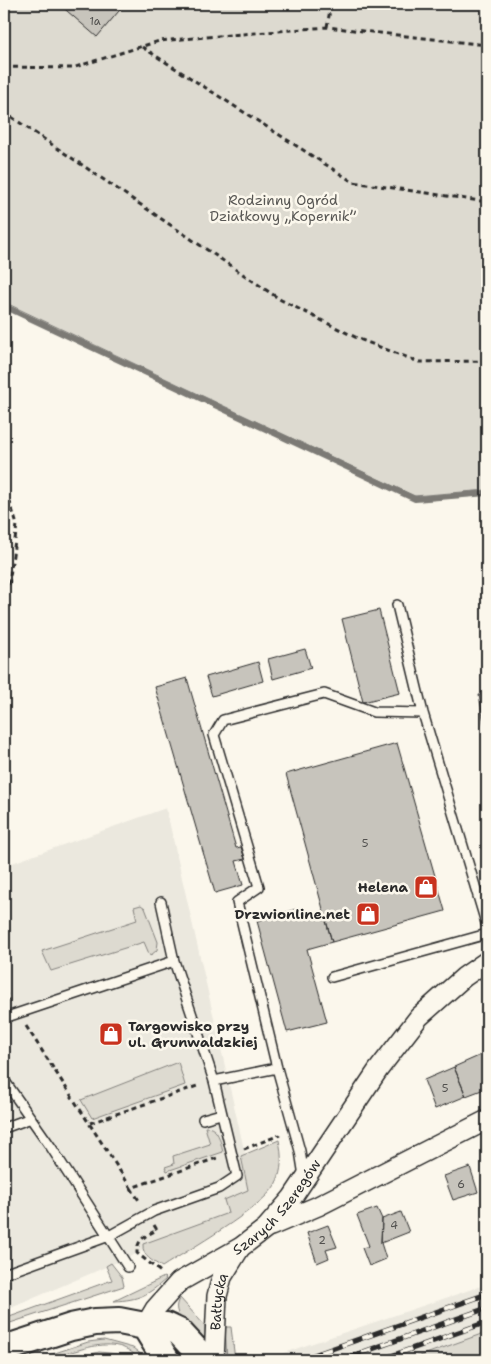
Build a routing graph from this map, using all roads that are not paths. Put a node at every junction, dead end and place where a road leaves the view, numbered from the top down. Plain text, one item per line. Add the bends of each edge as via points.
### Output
1 (397, 605) dead end
2 (423, 713) junction
3 (162, 902) dead end
4 (487, 926) edge
5 (487, 934) edge
6 (174, 961) junction
7 (487, 961) edge
8 (332, 978) dead end
9 (4, 1018) edge
10 (277, 1068) junction
11 (4, 1080) edge
12 (214, 1081) junction
13 (221, 1114) junction
14 (31, 1118) junction
15 (203, 1119) dead end
16 (487, 1120) edge
17 (4, 1128) edge
18 (305, 1178) junction
19 (266, 1228) junction
20 (109, 1236) junction
21 (241, 1247) junction
22 (128, 1267) dead end
23 (4, 1274) edge
24 (145, 1326) junction
25 (4, 1349) edge
26 (166, 1360) edge
27 (205, 1360) edge
28 (214, 1360) edge

1 - 2 lane
2 - 4 lane
2 - 10 lane via 374,712 324,694 224,720 214,735 260,887 237,902
3 - 6 lane
5 - 8 lane
6 - 9 lane
6 - 12 lane via 195,1040
7 - 18 street, Szarych Szeregów via 419,1017 378,1070
10 - 12 lane
10 - 18 lane
11 - 14 lane
12 - 13 lane
13 - 15 lane
13 - 20 lane via 237,1176 219,1188 154,1211
14 - 17 lane
14 - 20 lane
16 - 19 street via 318,1206
18 - 19 street, Szarych Szeregów
19 - 21 street, Szarych Szeregów
20 - 22 lane
20 - 23 lane
21 - 24 street, Szarych Szeregów via 179,1282
21 - 28 street, Bałtycka via 222,1277 217,1296
24 - 25 street via 119,1321 95,1322
24 - 26 street
24 - 27 street via 166,1326 180,1332

